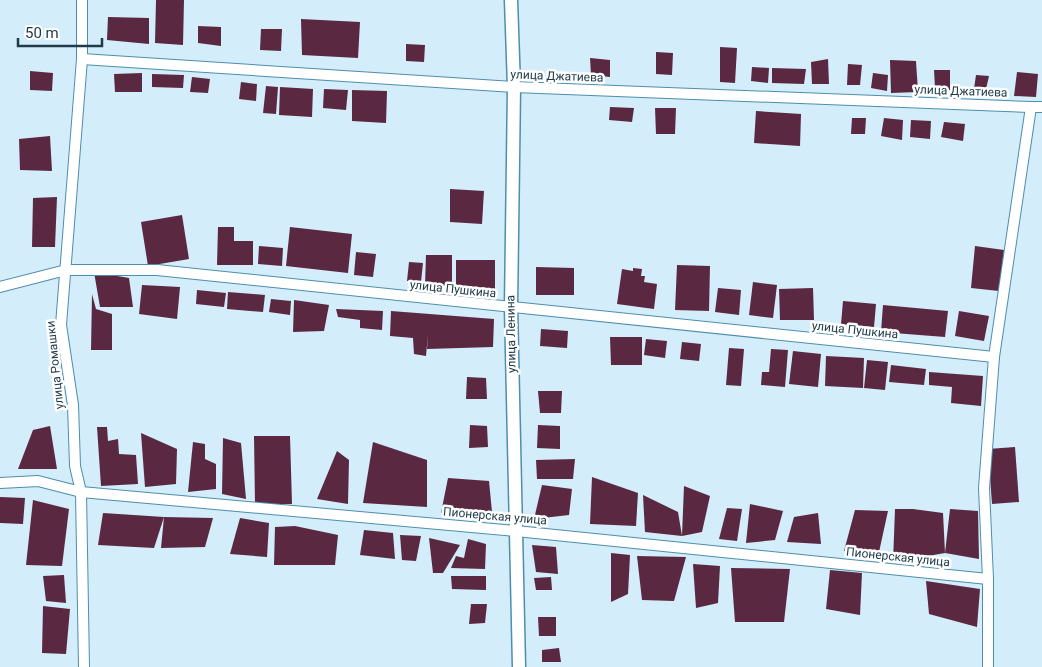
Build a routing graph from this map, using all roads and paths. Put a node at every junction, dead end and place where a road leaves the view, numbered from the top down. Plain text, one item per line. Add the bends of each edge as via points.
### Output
1 (82, 0) edge
2 (511, 0) edge
3 (82, 59) junction
4 (514, 86) junction
5 (1031, 107) junction
6 (1042, 107) edge
7 (66, 270) junction
8 (0, 287) edge
9 (510, 308) junction
10 (994, 357) junction
11 (0, 483) edge
12 (81, 492) junction
13 (516, 531) junction
14 (988, 579) junction
15 (84, 667) edge
16 (519, 667) edge
17 (988, 667) edge

1 - 3 street, улица Ромашки
2 - 4 street, улица Ленина
3 - 4 street, улица Джатиева
3 - 7 street, улица Ромашки
4 - 5 street, улица Джатиева
4 - 9 street, улица Ленина
5 - 6 street, улица Джатиева
5 - 10 street
7 - 8 street, улица Пушкина
7 - 9 street, улица Пушкина via 157,270
7 - 12 street, улица Ромашки via 61,325 72,405 75,466
9 - 10 street, улица Пушкина
9 - 13 street, улица Ленина
10 - 14 street via 984,488
11 - 12 street, Пионерская улица via 38,481
12 - 13 street, Пионерская улица
12 - 15 street, улица Ромашки
13 - 14 street, Пионерская улица
13 - 16 street, улица Ленина
14 - 17 street

